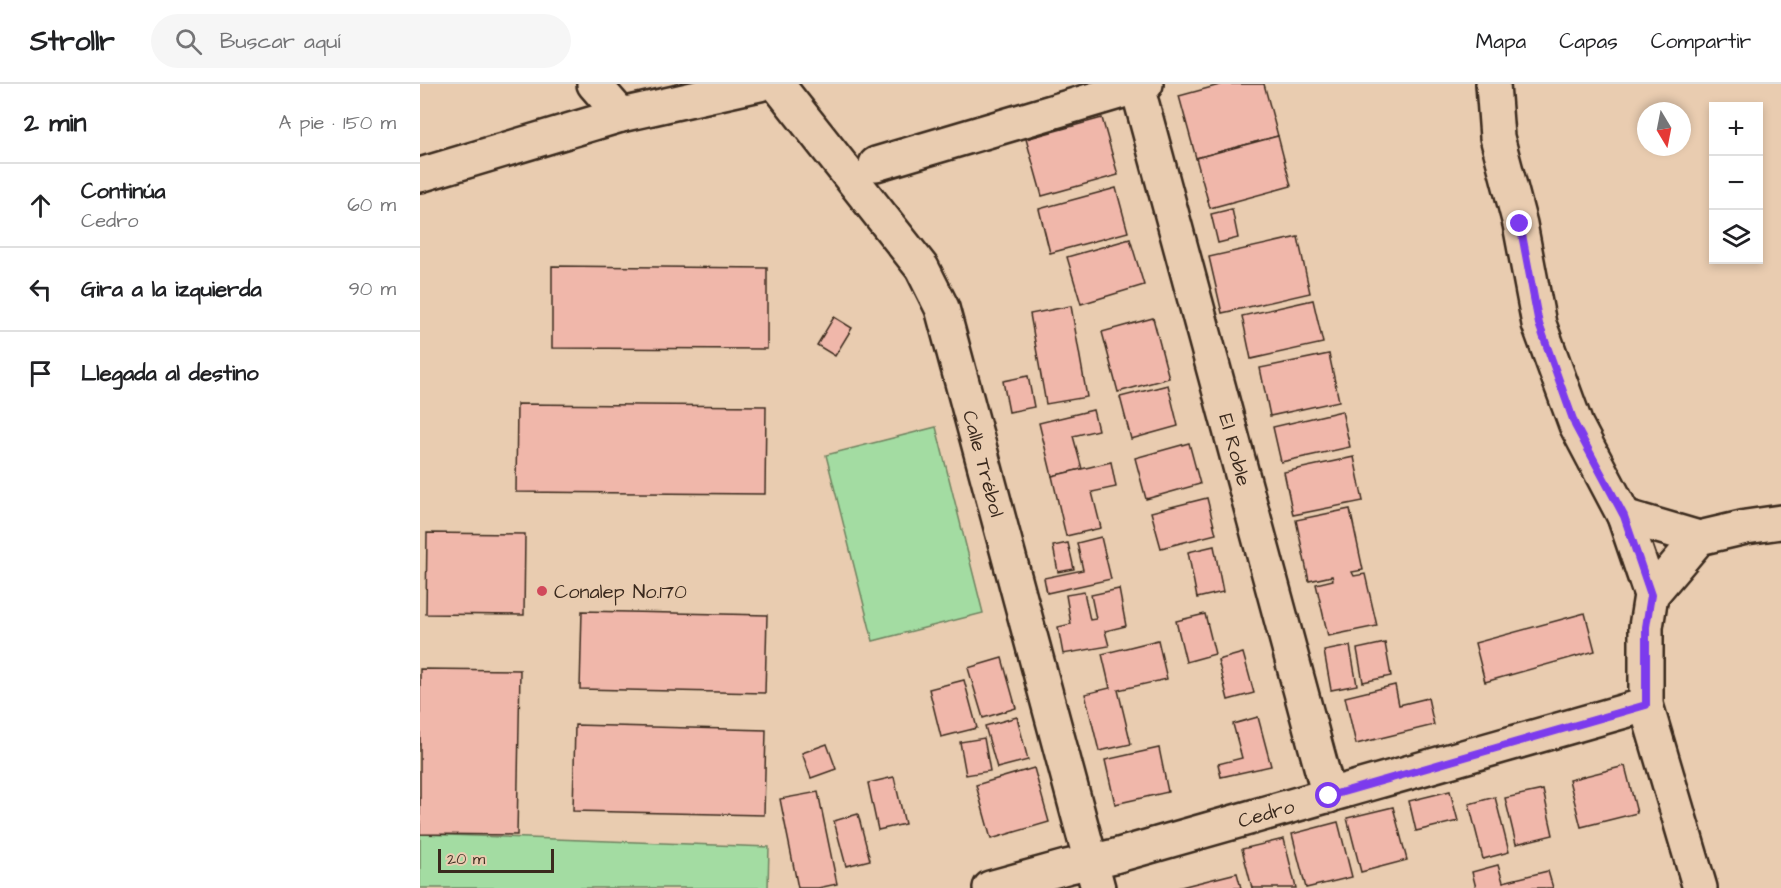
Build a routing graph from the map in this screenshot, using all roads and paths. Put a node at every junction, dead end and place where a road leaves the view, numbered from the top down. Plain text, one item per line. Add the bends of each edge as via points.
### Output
1 (594, 84) edge
2 (760, 84) edge
3 (777, 84) edge
4 (1493, 84) edge
5 (1144, 94) edge
6 (621, 116) junction
7 (876, 164) dead end
8 (420, 175) edge
9 (1624, 516) junction
10 (1781, 522) edge
11 (1699, 538) junction
12 (1651, 595) junction
13 (1646, 705) junction
14 (1329, 796) junction
15 (1095, 875) edge
16 (990, 888) edge
17 (1700, 888) edge

1 - 6 street
2 - 6 street
3 - 15 street, Calle Trébol via 922,268 942,308
4 - 9 street via 1497,137 1520,224 1539,324 1575,425
5 - 7 street
5 - 14 street, El Roble
6 - 8 street
9 - 11 street
9 - 12 street
10 - 11 street
11 - 12 street
12 - 13 street via 1646,627
13 - 14 street, Cedro
13 - 17 street
14 - 15 street, Cedro
15 - 16 street, Cedro

